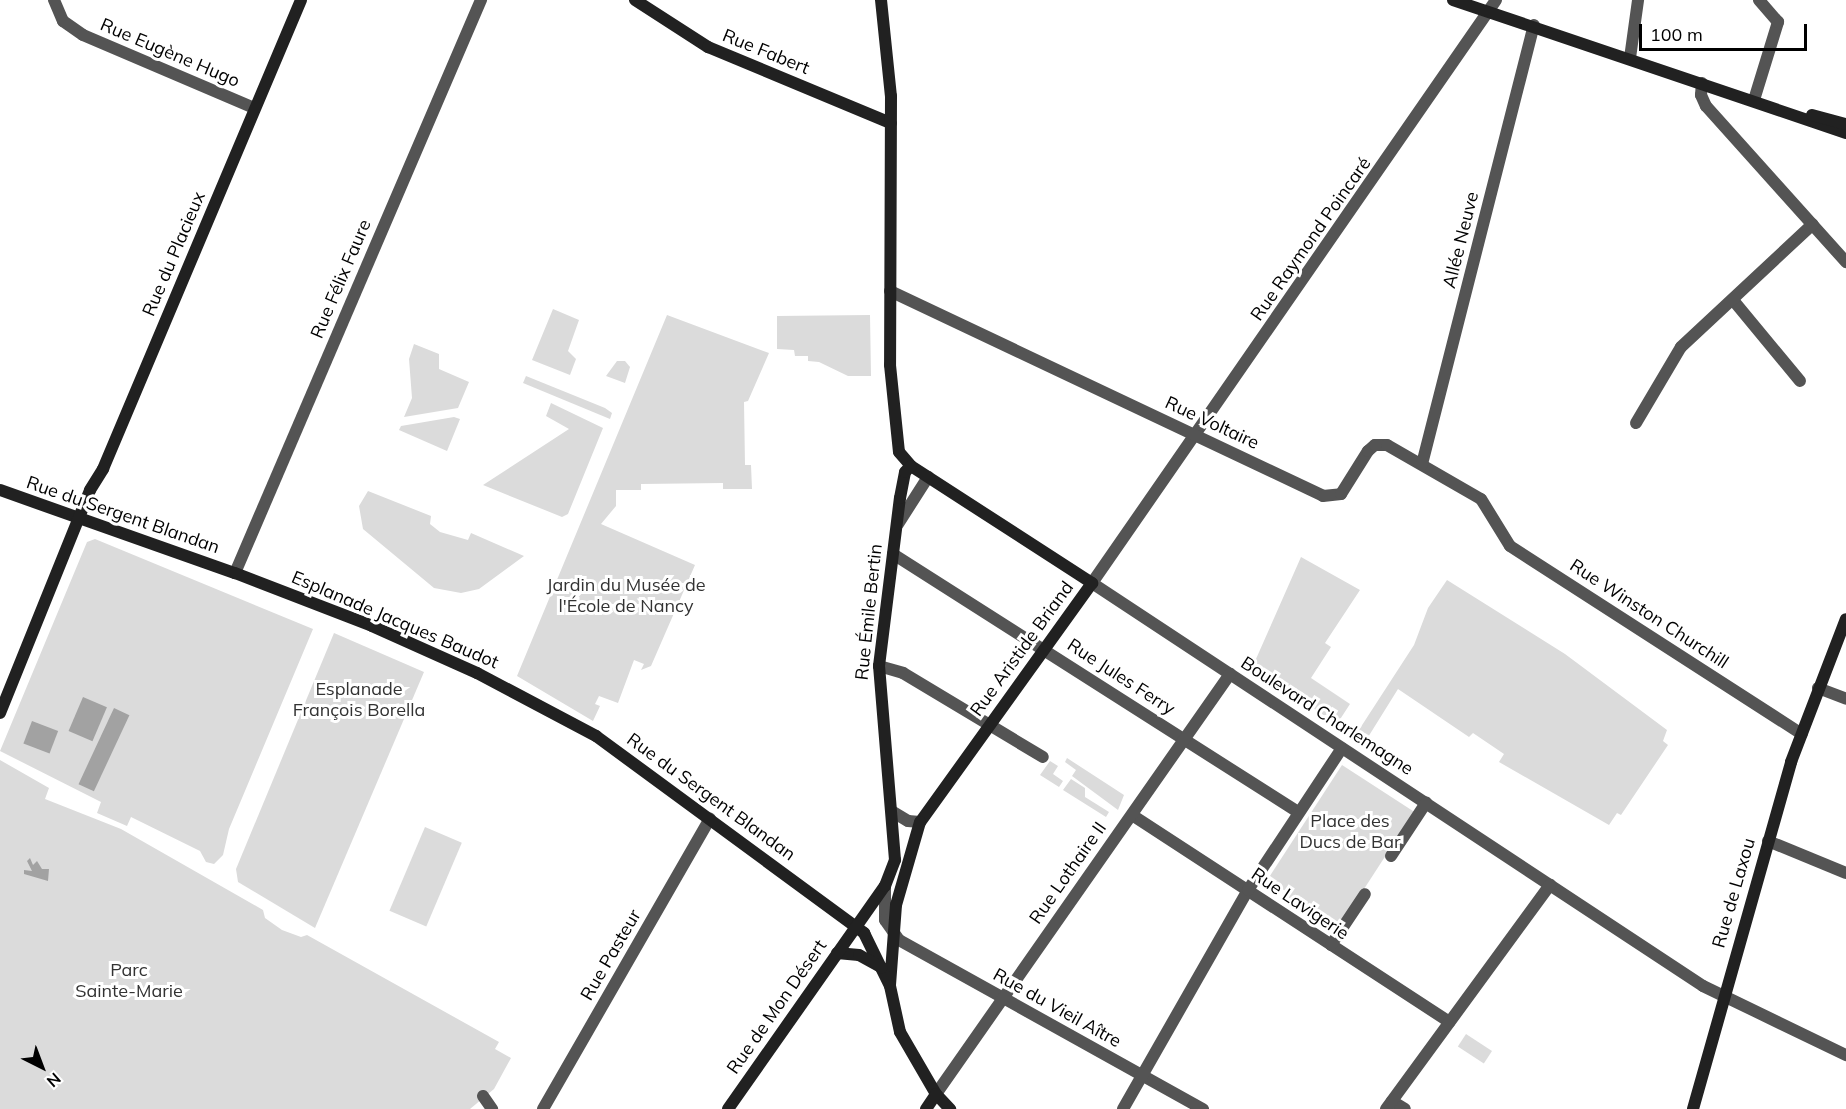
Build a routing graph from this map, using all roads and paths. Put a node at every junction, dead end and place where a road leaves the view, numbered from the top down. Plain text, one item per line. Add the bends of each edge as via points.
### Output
1 (54, 0) edge
2 (301, 0) edge
3 (481, 0) edge
4 (635, 0) edge
5 (881, 0) edge
6 (1453, 0) edge
7 (1496, 0) edge
8 (1638, 0) edge
9 (1759, 0) edge
10 (1488, 12) junction
11 (1534, 26) junction
12 (1630, 58) junction
13 (1702, 83) junction
14 (1754, 100) junction
15 (254, 108) junction
16 (1796, 113) junction
17 (891, 123) junction
18 (1846, 124) edge
19 (1846, 133) edge
20 (1813, 225) junction
21 (1846, 262) edge
22 (890, 291) junction
23 (1733, 300) junction
24 (1800, 381) dead end
25 (1636, 423) dead end
26 (1195, 435) junction
27 (1422, 464) junction
28 (911, 466) junction
29 (928, 477) junction
30 (0, 490) edge
31 (1152, 497) joint
32 (1491, 512) joint
33 (78, 520) junction
34 (898, 524) junction
35 (893, 554) junction
36 (235, 573) junction
37 (1092, 583) junction
38 (1846, 619) edge
39 (1044, 649) junction
40 (879, 666) junction
41 (1230, 674) junction
42 (1818, 688) junction
43 (1846, 699) edge
44 (539, 704) joint
45 (1, 705) edge
46 (990, 726) junction
47 (1802, 734) junction
48 (1184, 740) junction
49 (1342, 748) junction
50 (1043, 757) dead end
51 (1426, 803) junction
52 (893, 812) junction
53 (1298, 812) junction
54 (1132, 815) junction
55 (710, 819) junction
56 (920, 822) junction
57 (1768, 841) junction
58 (896, 854) joint
59 (1391, 856) dead end
60 (1846, 873) edge
61 (1550, 885) junction
62 (885, 886) junction
63 (1248, 890) junction
64 (1365, 894) dead end
65 (856, 926) junction
66 (894, 936) junction
67 (1331, 945) junction
68 (837, 953) junction
69 (882, 968) junction
70 (890, 986) junction
71 (1724, 998) junction
72 (1002, 999) junction
73 (1450, 1022) junction
74 (1846, 1055) edge
75 (1143, 1075) junction
76 (936, 1094) junction
77 (483, 1096) dead end
78 (1389, 1105) edge
79 (492, 1109) edge
80 (543, 1109) edge
81 (728, 1109) edge
82 (926, 1109) edge
83 (950, 1109) edge
84 (1123, 1109) edge
85 (1203, 1109) edge
86 (1405, 1109) edge
87 (1693, 1109) edge

1 - 15 street, Rue Eugène Hugo via 63,21 83,35
2 - 15 main road, Rue du Placieux
3 - 36 street, Rue Félix Faure
4 - 17 main road, Rue Fabert via 708,47
5 - 17 main road
6 - 10 main road
7 - 10 street, Rue Raymond Poincaré
8 - 12 street
9 - 14 street via 1778,22
10 - 11 main road
10 - 26 street, Rue Raymond Poincaré
11 - 12 main road
11 - 27 street, Allée Neuve
12 - 13 main road
13 - 14 main road
13 - 20 street via 1701,95 1706,106
14 - 16 main road
15 - 33 main road, Rue du Placieux
16 - 18 main road
16 - 19 main road
17 - 22 main road
20 - 21 street
20 - 23 street
22 - 26 street, Rue Voltaire
22 - 28 main road via 890,365 899,452
23 - 24 street
23 - 25 street via 1681,347
26 - 27 street, Rue Voltaire via 1331,498 1341,494 1375,445 1387,445
26 - 31 street, Rue Raymond Poincaré
27 - 32 street, Rue Voltaire via 1477,496
28 - 29 main road, Boulevard Charlemagne
28 - 34 main road, Rue Émile Bertin via 904,472
29 - 34 street, Rue Émile Bertin
29 - 37 main road, Boulevard Charlemagne
30 - 33 main road, Rue du Sergent Blandan
31 - 37 street, Rue Aristide Briand
32 - 47 street, Rue Winston Churchill via 1510,546
33 - 36 main road, Rue du Sergent Blandan
33 - 45 main road, Rue du Placieux
34 - 35 main road, Rue Émile Bertin
35 - 39 street, Rue Jules Ferry
35 - 40 main road, Rue Émile Bertin
36 - 44 main road, Esplanade Jacques Baudot via 381,630
37 - 39 main road, Rue Aristide Briand
37 - 41 street, Boulevard Charlemagne
38 - 42 main road
39 - 46 main road, Rue Aristide Briand
39 - 48 street, Rue Jules Ferry
40 - 46 street via 903,673
40 - 52 main road, Rue Émile Bertin
41 - 48 street, Rue Lothaire II
41 - 49 street, Boulevard Charlemagne
42 - 43 street
42 - 47 main road, Rue de Laxou
44 - 55 main road, Rue du Sergent Blandan via 605,741
46 - 50 street
46 - 56 main road, Rue Aristide Briand
47 - 57 main road, Rue de Laxou
48 - 53 street, Rue Jules Ferry
48 - 54 street, Rue Lothaire II
49 - 51 street, Boulevard Charlemagne
49 - 53 street
51 - 59 street
51 - 61 street, Boulevard Charlemagne
52 - 56 street via 908,821
52 - 58 main road, Rue Émile Bertin
53 - 63 street
54 - 63 street, Rue Lavigerie
54 - 72 street, Rue Lothaire II
55 - 65 main road, Rue du Sergent Blandan
55 - 80 street, Rue Pasteur
56 - 66 main road, Rue Aristide Briand via 896,905
57 - 60 street
57 - 71 main road, Rue de Laxou
58 - 62 main road, Rue de Mon Désert
61 - 71 street, Boulevard Charlemagne
61 - 73 street
62 - 65 main road, Rue de Mon Désert
62 - 66 street via 885,920
63 - 67 street, Rue Lavigerie
63 - 75 street
64 - 67 street
65 - 68 main road, Rue de Mon Désert
65 - 69 main road, Rue du Sergent Blandan via 870,941
66 - 70 main road, Rue Aristide Briand
66 - 72 street, Rue du Vieil Aître
67 - 73 street, Rue Lavigerie
68 - 69 main road via 859,955
68 - 81 main road, Rue de Mon Désert
69 - 70 main road, Rue du Sergent Blandan
70 - 76 main road via 900,1032
71 - 74 street, Boulevard Charlemagne
71 - 87 main road, Rue de Laxou
72 - 75 street, Rue du Vieil Aître
72 - 76 street, Rue Lothaire II
73 - 78 street
75 - 84 street
75 - 85 street, Rue du Vieil Aître
76 - 82 main road
76 - 83 main road
77 - 79 street
78 - 86 street

